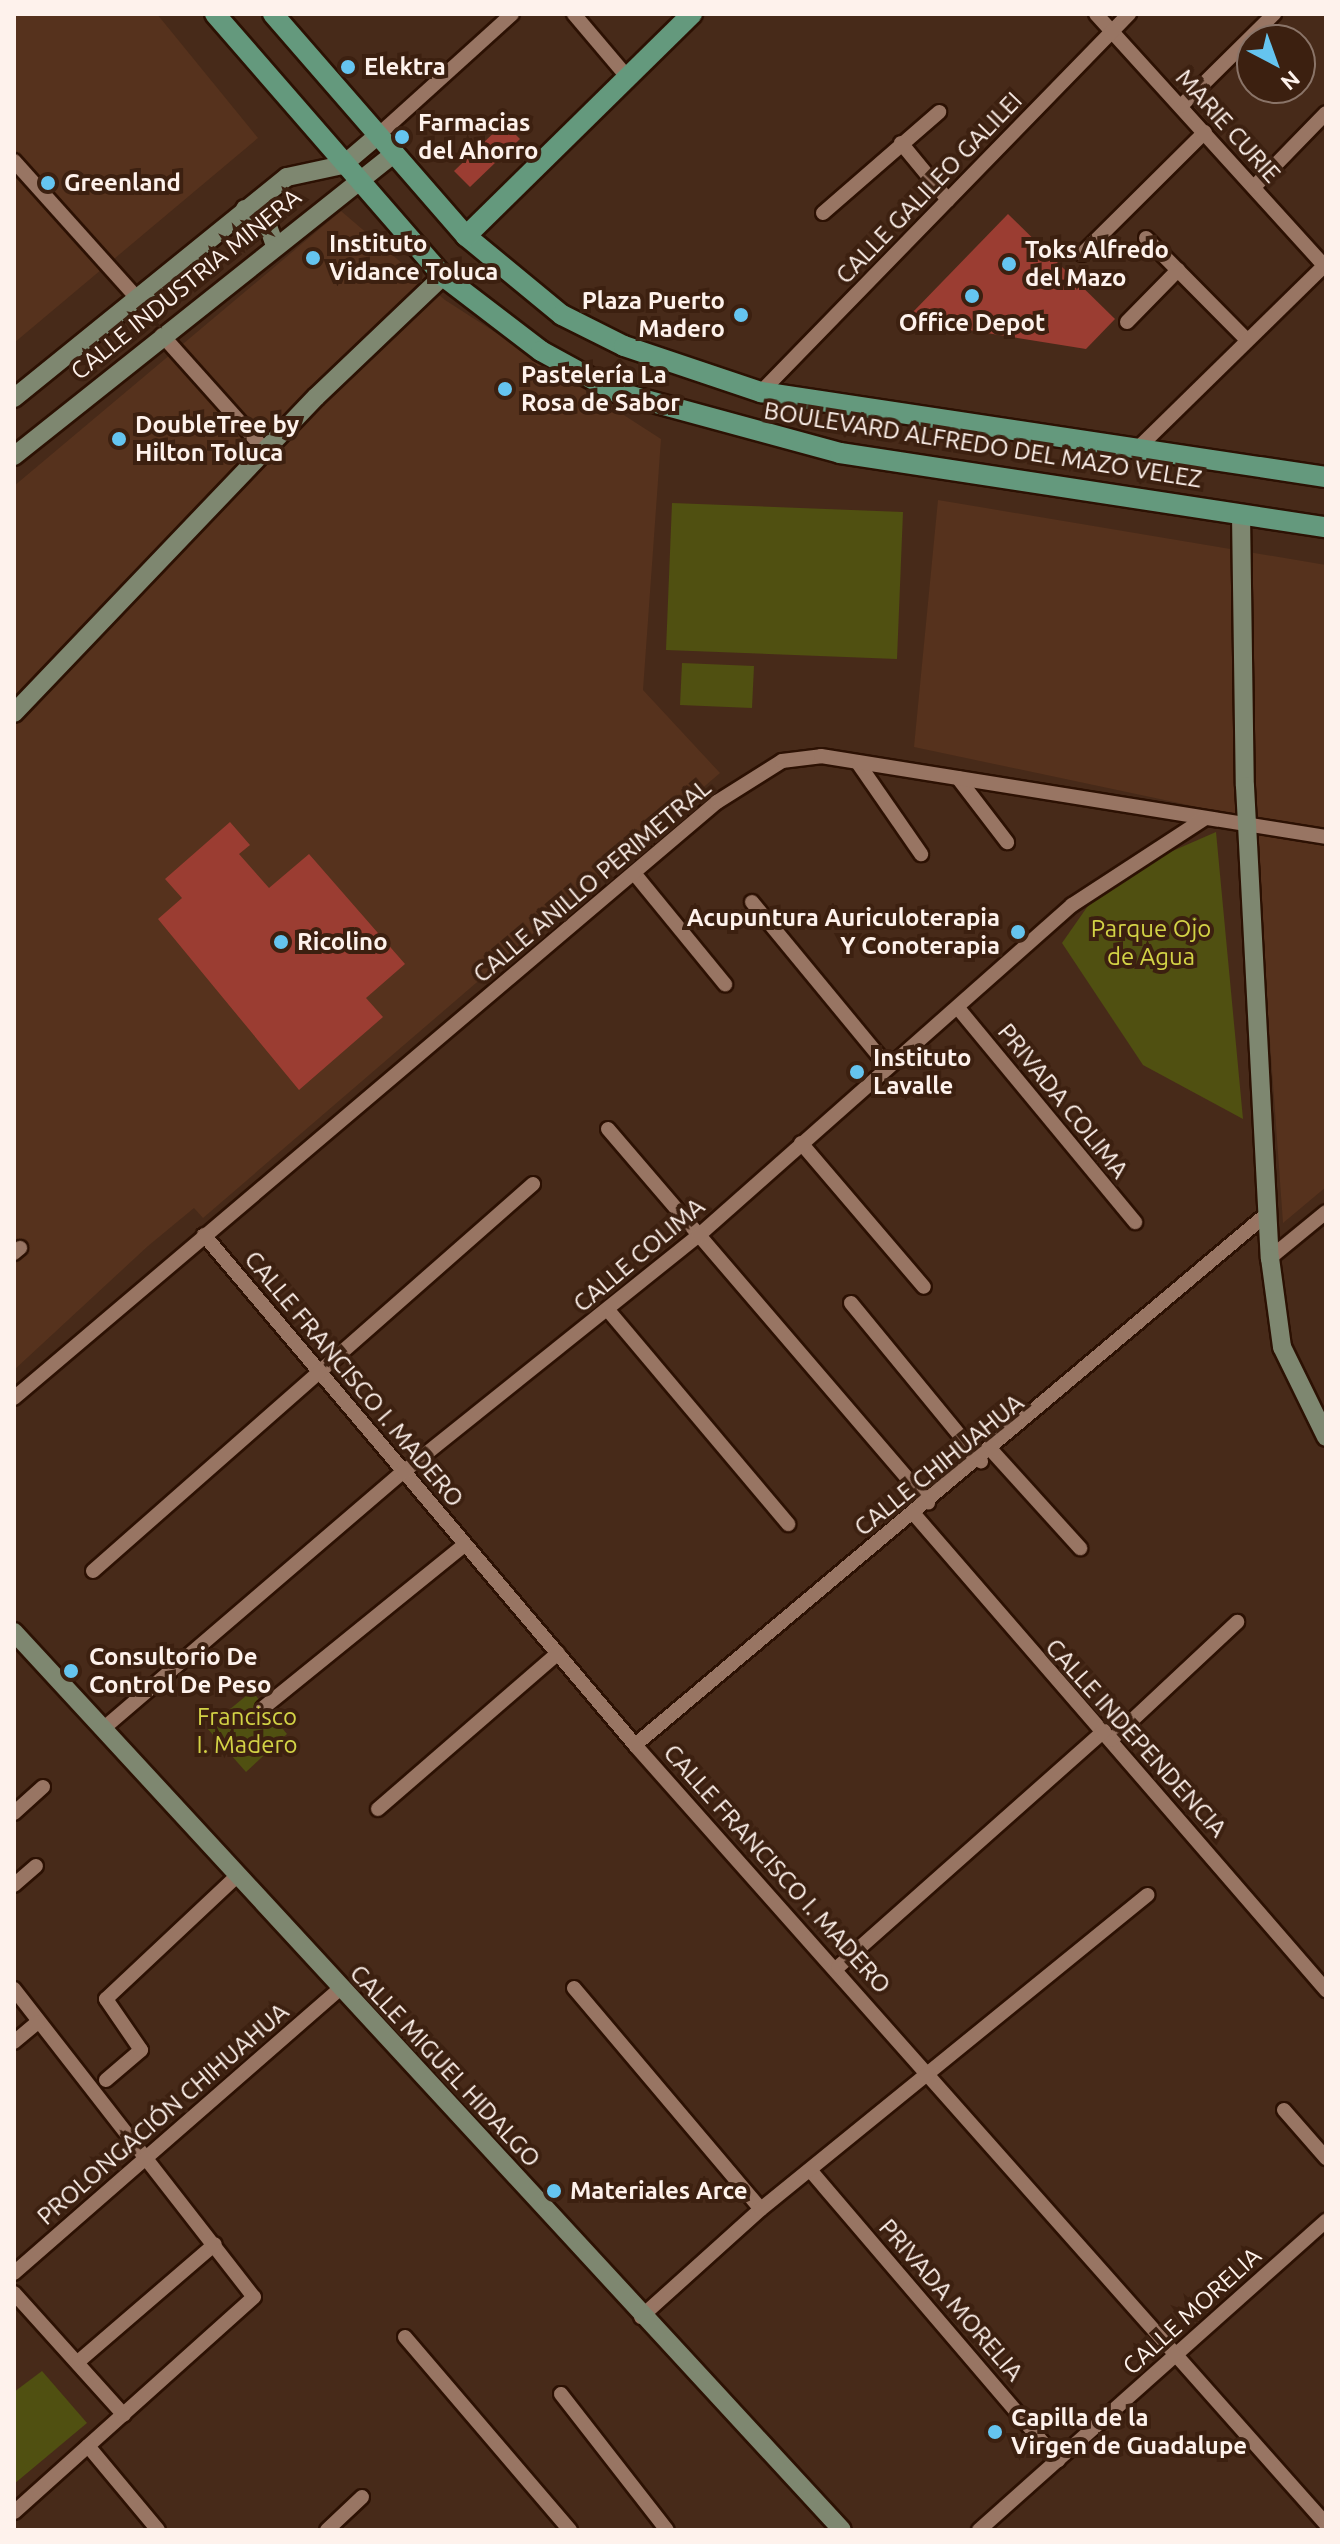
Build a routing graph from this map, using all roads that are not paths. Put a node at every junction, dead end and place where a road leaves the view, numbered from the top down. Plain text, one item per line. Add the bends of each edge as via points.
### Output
1 (215, 14) edge
2 (273, 14) edge
3 (512, 14) edge
4 (574, 14) edge
5 (692, 14) edge
6 (1096, 14) edge
7 (1129, 14) edge
8 (1274, 14) edge
9 (1111, 32) junction
10 (629, 79) junction
11 (1181, 106) junction
12 (939, 112) dead end
13 (1326, 113) edge
14 (1205, 132) junction
15 (376, 137) junction
16 (901, 143) junction
17 (392, 155) junction
18 (14, 161) edge
19 (343, 165) junction
20 (355, 182) junction
21 (1254, 187) junction
22 (948, 200) junction
23 (245, 209) junction
24 (823, 213) dead end
25 (466, 236) junction
26 (1146, 238) dead end
27 (274, 243) junction
28 (1082, 254) dead end
29 (1325, 266) edge
30 (1178, 270) junction
31 (443, 276) junction
32 (137, 298) junction
33 (1127, 322) dead end
34 (162, 335) junction
35 (1246, 339) junction
36 (761, 392) junction
37 (14, 398) edge
38 (265, 450) junction
39 (1136, 450) junction
40 (14, 456) edge
41 (1326, 477) edge
42 (1241, 514) junction
43 (1326, 527) edge
44 (14, 713) edge
45 (858, 763) junction
46 (958, 778) junction
47 (1204, 819) junction
48 (1247, 824) junction
49 (1326, 837) edge
50 (1007, 842) dead end
51 (921, 854) dead end
52 (634, 873) junction
53 (752, 902) dead end
54 (725, 984) dead end
55 (958, 1008) junction
56 (888, 1067) junction
57 (608, 1129) dead end
58 (801, 1143) junction
59 (533, 1184) dead end
60 (1326, 1212) edge
61 (1267, 1214) junction
62 (1135, 1222) dead end
63 (204, 1235) junction
64 (699, 1235) junction
65 (1270, 1258) junction
66 (924, 1287) dead end
67 (851, 1303) dead end
68 (608, 1310) junction
69 (319, 1373) junction
70 (14, 1398) edge
71 (1320, 1408) edge
72 (1326, 1437) edge
73 (987, 1456) junction
74 (402, 1473) junction
75 (928, 1503) junction
76 (914, 1514) junction
77 (788, 1524) dead end
78 (464, 1545) junction
79 (1080, 1548) dead end
80 (93, 1571) dead end
81 (1237, 1622) dead end
82 (14, 1632) edge
83 (558, 1653) junction
84 (263, 1708) dead end
85 (104, 1728) junction
86 (1108, 1736) junction
87 (635, 1745) junction
88 (43, 1787) dead end
89 (378, 1809) dead end
90 (14, 1813) edge
91 (36, 1866) dead end
92 (236, 1877) junction
93 (14, 1885) edge
94 (1148, 1895) dead end
95 (838, 1967) junction
96 (341, 1988) junction
97 (574, 1988) dead end
98 (14, 1989) edge
99 (1326, 1990) edge
100 (38, 2022) junction
101 (14, 2042) edge
102 (932, 2074) junction
103 (106, 2080) dead end
104 (1284, 2110) dead end
105 (148, 2158) junction
106 (1326, 2158) edge
107 (810, 2170) junction
108 (761, 2209) junction
109 (1325, 2224) edge
110 (215, 2244) junction
111 (14, 2273) edge
112 (14, 2293) edge
113 (641, 2317) junction
114 (405, 2337) dead end
115 (1179, 2353) junction
116 (79, 2361) junction
117 (561, 2394) dead end
118 (124, 2415) junction
119 (88, 2446) junction
120 (1058, 2460) junction
121 (362, 2497) dead end
122 (14, 2512) edge
123 (1326, 2524) edge
124 (158, 2530) edge
125 (327, 2530) edge
126 (570, 2530) edge
127 (667, 2530) edge
128 (842, 2530) edge
129 (979, 2530) edge

1 - 19 main road, BOULEVARD ALFREDO DEL MAZO VELEZ
2 - 15 main road, BOULEVARD ALFREDO DEL MAZO VELEZ
3 - 15 street
4 - 10 street
5 - 10 main road
6 - 9 street, MARIE CURIE
7 - 9 street, CALLE GALILEO GALILEI
8 - 11 street
9 - 11 street, MARIE CURIE
9 - 22 street, CALLE GALILEO GALILEI
10 - 25 main road
11 - 14 street, MARIE CURIE
12 - 16 street
13 - 21 street
14 - 21 street, MARIE CURIE
14 - 28 street
15 - 17 main road, BOULEVARD ALFREDO DEL MAZO VELEZ
15 - 19 main road, CALLE INDUSTRIA MINERA
16 - 22 street
16 - 24 street
17 - 20 main road, CALLE INDUSTRIA MINERA
17 - 25 main road, BOULEVARD ALFREDO DEL MAZO VELEZ
18 - 32 street
19 - 20 main road, BOULEVARD ALFREDO DEL MAZO VELEZ
19 - 23 main road, CALLE INDUSTRIA MINERA via 287,177
20 - 27 main road, CALLE INDUSTRIA MINERA
20 - 31 main road, BOULEVARD ALFREDO DEL MAZO VELEZ
21 - 29 street, MARIE CURIE
22 - 36 street, CALLE GALILEO GALILEI
23 - 27 main road via 265,218
23 - 32 main road, CALLE INDUSTRIA MINERA
25 - 36 main road, BOULEVARD ALFREDO DEL MAZO VELEZ via 582,327
26 - 30 street
27 - 34 main road, CALLE INDUSTRIA MINERA
29 - 35 street
30 - 33 street
30 - 35 street
31 - 38 main road
31 - 42 main road, BOULEVARD ALFREDO DEL MAZO VELEZ via 541,351 646,403 840,453
32 - 37 main road, CALLE INDUSTRIA MINERA
34 - 38 street
34 - 40 main road, CALLE INDUSTRIA MINERA
35 - 39 street
36 - 39 main road, BOULEVARD ALFREDO DEL MAZO VELEZ
38 - 44 main road
39 - 41 main road, BOULEVARD ALFREDO DEL MAZO VELEZ
42 - 43 main road, BOULEVARD ALFREDO DEL MAZO VELEZ
42 - 48 main road
45 - 46 street, CALLE ANILLO PERIMETRAL
45 - 51 street
45 - 52 street, CALLE ANILLO PERIMETRAL via 821,756 782,761 717,802
46 - 47 street, CALLE ANILLO PERIMETRAL
46 - 50 street
47 - 48 street, CALLE ANILLO PERIMETRAL
47 - 55 street, CALLE COLIMA via 1072,905
48 - 49 street, CALLE ANILLO PERIMETRAL
48 - 61 main road
52 - 54 street
52 - 63 street, CALLE ANILLO PERIMETRAL
53 - 56 street
55 - 56 street, CALLE COLIMA
55 - 62 street, PRIVADA COLIMA
56 - 58 street, CALLE COLIMA
57 - 64 street
58 - 64 street, CALLE COLIMA
58 - 66 street
59 - 69 street
60 - 65 street
61 - 65 main road
61 - 73 street, CALLE CHIHUAHUA
63 - 69 street, CALLE FRANCISCO I. MADERO
63 - 70 street, CALLE ANILLO PERIMETRAL
64 - 68 street, CALLE COLIMA
64 - 75 street
65 - 71 main road via 1282,1347
67 - 73 street
68 - 74 street, CALLE COLIMA
68 - 77 street
69 - 74 street, CALLE FRANCISCO I. MADERO
69 - 80 street
71 - 72 main road
73 - 75 street, CALLE CHIHUAHUA
73 - 79 street
74 - 78 street, CALLE FRANCISCO I. MADERO
74 - 85 street, CALLE COLIMA
75 - 76 street, CALLE CHIHUAHUA
76 - 86 street, CALLE INDEPENDENCIA
76 - 87 street, CALLE CHIHUAHUA
78 - 83 street, CALLE FRANCISCO I. MADERO
78 - 84 street
81 - 86 street
82 - 85 main road, CALLE MIGUEL HIDALGO
83 - 87 street, CALLE FRANCISCO I. MADERO
83 - 89 street
85 - 92 main road, CALLE MIGUEL HIDALGO
86 - 95 street
86 - 99 street, CALLE INDEPENDENCIA
87 - 95 street, CALLE FRANCISCO I. MADERO
88 - 90 street
91 - 93 street
92 - 96 main road, CALLE MIGUEL HIDALGO
92 - 103 street via 106,1999 141,2050
94 - 102 street
95 - 102 street, CALLE FRANCISCO I. MADERO
96 - 105 street, PROLONGACIÓN CHIHUAHUA
96 - 113 main road, CALLE MIGUEL HIDALGO
97 - 108 street
98 - 100 street
100 - 101 street
100 - 105 street
102 - 107 street
102 - 115 street, CALLE FRANCISCO I. MADERO
104 - 106 street
105 - 110 street
105 - 111 street, PROLONGACIÓN CHIHUAHUA
107 - 108 street
107 - 120 street, PRIVADA MORELIA
108 - 113 street
109 - 115 street, CALLE MORELIA
110 - 116 street
110 - 118 street via 254,2297
112 - 116 street
113 - 128 main road, CALLE MIGUEL HIDALGO
114 - 126 street
115 - 120 street, CALLE MORELIA
115 - 123 street, CALLE FRANCISCO I. MADERO
116 - 118 street
117 - 127 street
118 - 119 street
119 - 122 street
119 - 124 street
120 - 129 street, CALLE MORELIA
121 - 125 street

